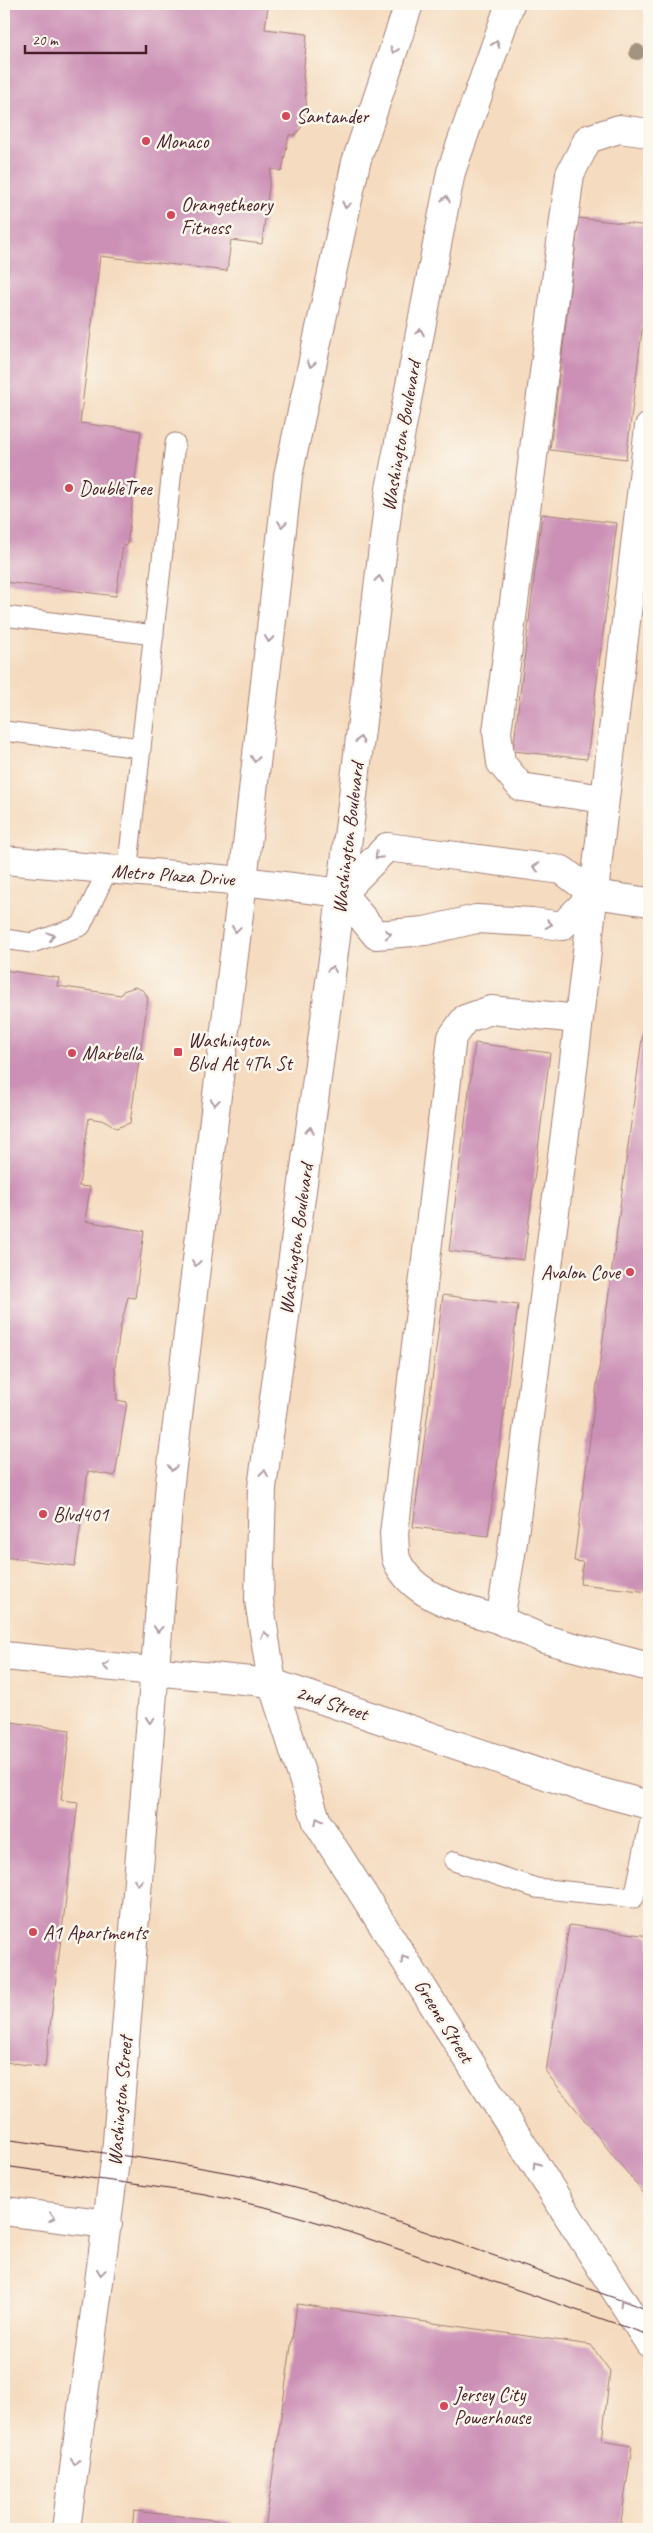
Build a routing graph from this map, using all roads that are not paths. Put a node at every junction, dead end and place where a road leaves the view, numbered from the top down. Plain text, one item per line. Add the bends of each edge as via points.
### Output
1 (409, 4) edge
2 (510, 4) edge
3 (649, 132) edge
4 (649, 427) edge
5 (175, 443) dead end
6 (4, 616) edge
7 (154, 635) junction
8 (4, 731) edge
9 (141, 748) junction
10 (604, 799) junction
11 (4, 860) edge
12 (117, 872) junction
13 (243, 881) junction
14 (342, 893) junction
15 (594, 894) junction
16 (649, 902) edge
17 (4, 939) edge
18 (578, 1020) junction
19 (500, 1620) junction
20 (4, 1656) edge
21 (649, 1666) edge
22 (154, 1671) junction
23 (272, 1683) junction
24 (649, 1805) edge
25 (649, 1825) edge
26 (454, 1860) dead end
27 (642, 1899) edge
28 (4, 2211) edge
29 (108, 2224) junction
30 (649, 2343) edge
31 (66, 2529) edge

1 -> 13 street via 356,162 288,476
14 -> 2 street, Washington Boulevard via 390,489 451,172
3 - 10 street via 619,129 588,139 570,174 497,732 501,763 521,787
4 - 10 street
5 - 7 lane
6 - 7 lane
7 - 9 lane
8 - 9 lane
9 - 12 lane
10 - 15 street
11 - 12 street, Metro Plaza Drive
12 - 13 street, Metro Plaza Drive
17 -> 12 lane via 32,943 81,926
13 - 14 street, Metro Plaza Drive
13 -> 22 street via 170,1482
15 -> 14 street via 562,870 387,847
14 -> 15 street via 376,935 425,931 476,919 562,926
23 -> 14 street, Washington Boulevard via 260,1600 262,1488
15 - 16 street
15 - 18 street
18 - 19 street via 513,1542
18 - 19 street via 491,1010 465,1019 452,1037 394,1534 397,1561 411,1582 446,1602
19 - 21 street via 544,1640
22 -> 20 street, 2nd Street
22 - 23 street, 2nd Street
22 -> 29 street, Washington Street
23 - 24 street, 2nd Street via 578,1786
30 -> 23 street, Greene Street via 317,1822
25 - 27 lane
26 - 27 lane via 536,1888
28 -> 29 street
29 -> 31 street, Washington Street

